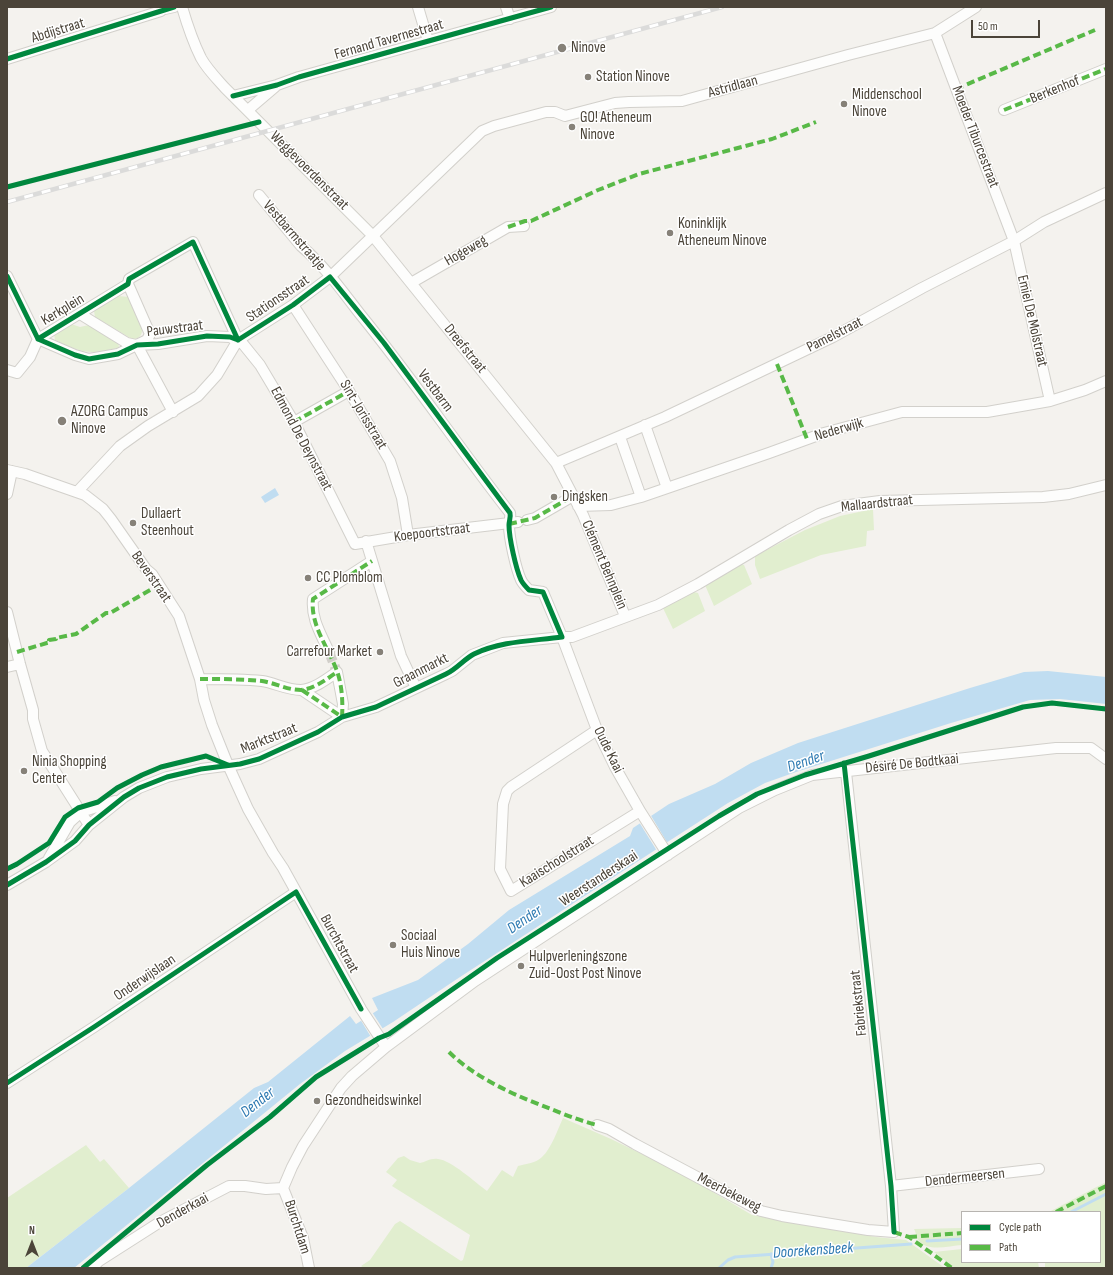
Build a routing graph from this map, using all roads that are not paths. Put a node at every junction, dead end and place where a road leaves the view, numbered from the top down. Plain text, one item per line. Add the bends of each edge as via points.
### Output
1 (182, 7) edge
2 (418, 7) edge
3 (506, 7) edge
4 (550, 7) edge
5 (976, 7) edge
6 (167, 9) edge
7 (526, 11) edge
8 (510, 18) junction
9 (935, 33) junction
10 (428, 42) junction
11 (7, 59) edge
12 (1106, 69) edge
13 (277, 85) junction
14 (233, 96) junction
15 (248, 110) junction
16 (1004, 110) dead end
17 (482, 131) joint
18 (1106, 193) edge
19 (259, 195) dead end
20 (524, 226) dead end
21 (374, 236) junction
22 (1014, 241) junction
23 (7, 276) edge
24 (330, 277) junction
25 (411, 283) junction
26 (128, 284) junction
27 (293, 304) junction
28 (80, 314) junction
29 (38, 339) junction
30 (238, 340) junction
31 (137, 345) junction
32 (7, 370) edge
33 (1106, 381) edge
34 (349, 391) junction
35 (1050, 401) junction
36 (173, 412) junction
37 (294, 422) junction
38 (645, 426) junction
39 (620, 437) junction
40 (556, 463) junction
41 (10, 470) edge
42 (1106, 485) edge
43 (668, 488) junction
44 (77, 492) junction
45 (7, 494) edge
46 (573, 496) junction
47 (641, 497) junction
48 (578, 506) junction
49 (518, 522) junction
50 (408, 535) junction
51 (366, 541) junction
52 (355, 544) joint
53 (372, 561) junction
54 (7, 612) edge
55 (625, 616) junction
56 (562, 637) junction
57 (329, 652) tunnel mouth
58 (20, 664) junction
59 (7, 667) edge
60 (200, 680) junction
61 (416, 688) junction
62 (302, 690) junction
63 (342, 716) junction
64 (597, 730) junction
65 (318, 732) joint
66 (1106, 759) edge
67 (228, 766) junction
68 (846, 772) junction
69 (124, 797) junction
70 (640, 811) junction
71 (81, 812) junction
72 (89, 825) junction
73 (667, 853) junction
74 (46, 862) junction
75 (7, 885) edge
76 (296, 892) junction
77 (386, 1047) junction
78 (7, 1083) edge
79 (598, 1125) dead end
80 (1040, 1169) dead end
81 (891, 1186) junction
82 (283, 1188) junction
83 (894, 1232) joint
84 (92, 1268) edge
85 (309, 1268) edge

1 - 14 street, Weggevoerdenstraat via 202,59
2 - 10 street
3 - 8 street
4 - 7 street, Fernand Tavernestraat
5 - 9 street, Astridlaan
6 - 11 street, Abdijstraat
7 - 8 street, Fernand Tavernestraat
8 - 10 street, Fernand Tavernestraat
9 - 17 street, Astridlaan via 682,101 615,103 565,116 546,112
9 - 22 street, Moeder Tiburcestraat
10 - 13 street, Fernand Tavernestraat
12 - 16 street, Berkenhof
13 - 14 street, Fernand Tavernestraat
13 - 15 street, Fernand Tavernestraat
14 - 15 street, Weggevoerdenstraat
15 - 21 street, Weggevoerdenstraat
17 - 21 street, Stationsstraat
18 - 22 street, Pamelstraat via 1044,222
19 - 24 street, Vestbarmstraatje
20 - 25 street, Hogeweg via 508,227
21 - 24 street, Stationsstraat
21 - 25 street, Dreefstraat
22 - 35 street, Emiel De Molstraat
22 - 38 street, Pamelstraat via 833,337
23 - 29 street
24 - 27 street, Stationsstraat
24 - 49 street, Vestbarm via 384,343 510,513 511,519
25 - 40 street, Dreefstraat
26 - 28 street, Kerkplein
26 - 30 street, Edmond De Deynstraat via 129,278 194,242
26 - 31 street, Kerkplein via 150,334 147,340
27 - 30 street, Stationsstraat
27 - 34 street, Sint-Jorisstraat
28 - 29 street, Kerkplein
28 - 31 street, Kerkplein via 127,342
29 - 31 street, Kerkplein via 89,360 118,354
29 - 32 street, Kerkplein via 30,357 17,373
30 - 31 street, Pauwstraat via 207,336
30 - 36 street via 217,376 198,396
30 - 37 street, Edmond De Deynstraat via 260,365
31 - 36 street
33 - 35 street, Nederwijk
34 - 37 street
34 - 50 street, Sint-Jorisstraat via 390,461 402,498
35 - 43 street, Nederwijk via 987,412 902,412 824,433
36 - 44 street via 120,446
37 - 52 street, Edmond De Deynstraat
38 - 39 street, Pamelstraat
38 - 43 street
39 - 40 street, Pamelstraat
39 - 47 street
40 - 46 street, Clément Behnplein
41 - 44 street, Beverstraat
41 - 45 street
42 - 55 street, Mallaardstraat via 1043,497 880,501 842,506 819,514 789,530 674,597
43 - 47 street, Nederwijk
44 - 60 street, Beverstraat via 103,509 152,574 179,616
46 - 48 street, Clément Behnplein
46 - 49 street via 535,518
47 - 48 street, Nederwijk via 611,505
48 - 55 street, Clément Behnplein
49 - 50 street, Koepoortstraat
49 - 56 street, Vestbarm via 514,557 521,580 529,590 543,592
50 - 51 street, Koepoortstraat
51 - 52 street, Koepoortstraat
51 - 53 street
53 - 57 street via 313,599 314,620
53 - 61 street via 401,656
54 - 58 street
55 - 56 street, Clément Behnplein via 572,637
56 - 61 street, Graanmarkt via 503,643 472,654 452,671
56 - 64 street, Oude Kaai
58 - 59 street
58 - 71 street via 42,751
60 - 62 street via 242,679
60 - 67 street, Beverstraat via 212,725
61 - 63 street, Graanmarkt via 376,707
62 - 63 street
62 - 63 street via 317,685 337,672
63 - 65 street, Graanmarkt
64 - 70 street, Oude Kaai
64 - 70 street, Kaaischoolstraat via 507,791 503,804 500,869 511,891
65 - 67 street, Marktstraat via 259,759
66 - 68 street, Désiré De Bodtkaai via 1091,748 1056,748
67 - 69 street, Marktstraat via 167,777 145,785
67 - 76 street, Burchtstraat via 248,809
68 - 73 street, Désiré De Bodtkaai via 812,775 775,790 739,808
68 - 81 street, Fabriekstraat
69 - 71 street
69 - 72 street
70 - 73 street, Oude Kaai
71 - 72 street
71 - 74 street via 70,822
72 - 74 street via 75,841
73 - 77 street, Désiré De Bodtkaai via 475,980
74 - 75 street
76 - 77 street, Burchtstraat via 361,1009
76 - 78 street, Onderwijslaan
77 - 82 street, Burchtdam via 341,1088 317,1123
79 - 83 street, Meerbekeweg via 761,1211 868,1230
80 - 81 street, Dendermeersen
81 - 83 street, Fabriekstraat
82 - 84 street, Denderkaai via 229,1186 160,1222
82 - 85 street, Burchtdam via 303,1238

